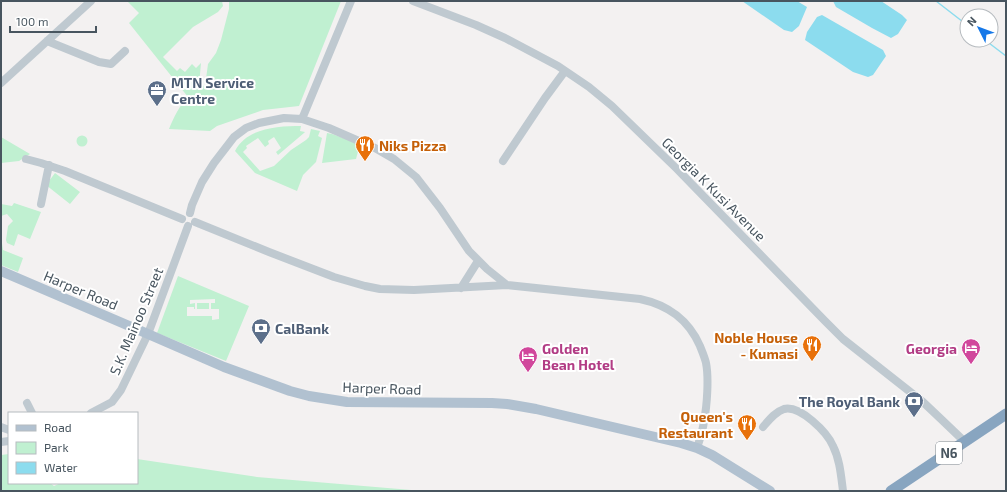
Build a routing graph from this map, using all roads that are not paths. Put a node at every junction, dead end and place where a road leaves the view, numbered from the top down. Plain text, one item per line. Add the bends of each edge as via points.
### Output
1 (91, 1) edge
2 (352, 1) edge
3 (413, 1) edge
4 (47, 41) junction
5 (125, 51) dead end
6 (565, 71) junction
7 (1, 83) edge
8 (302, 118) junction
9 (26, 159) dead end
10 (503, 161) dead end
11 (49, 166) junction
12 (41, 204) dead end
13 (190, 213) junction
14 (182, 219) junction
15 (191, 224) junction
16 (478, 261) junction
17 (1, 271) edge
18 (507, 285) junction
19 (461, 288) junction
20 (148, 334) junction
21 (27, 403) dead end
22 (32, 412) edge
23 (93, 412) edge
24 (1006, 414) edge
25 (763, 427) dead end
26 (965, 442) junction
27 (697, 448) junction
28 (770, 491) edge
29 (843, 491) edge
30 (891, 491) edge

1 - 4 street
2 - 8 street
3 - 6 street, Georgia K Kusi Avenue via 505,38
4 - 5 street via 99,62 111,64
4 - 7 street
6 - 10 street
6 - 26 street, Georgia K Kusi Avenue via 612,106 677,169 825,322 937,414
8 - 13 street via 284,118 259,123 234,137 202,182
8 - 16 street via 375,148 394,159 416,177
9 - 11 street
11 - 12 street
11 - 14 street
13 - 14 street via 184,214
13 - 15 street via 195,217
14 - 15 street via 184,224
15 - 19 street via 365,286 414,290
15 - 20 street, S.K. Mainoo Street
16 - 18 street
16 - 19 street
17 - 20 main road, Harper Road
18 - 19 street
18 - 27 street via 640,299 673,312 692,332 706,363 708,383 704,421
20 - 23 street, S.K. Mainoo Street via 116,398
20 - 27 main road, Harper Road via 224,367 290,392 309,396 346,402 507,404 542,410
21 - 22 street
24 - 26 highway, N6
25 - 29 street via 775,414 788,408 804,414 825,432 833,446
26 - 30 highway, N6
27 - 28 main road, Harper Road

